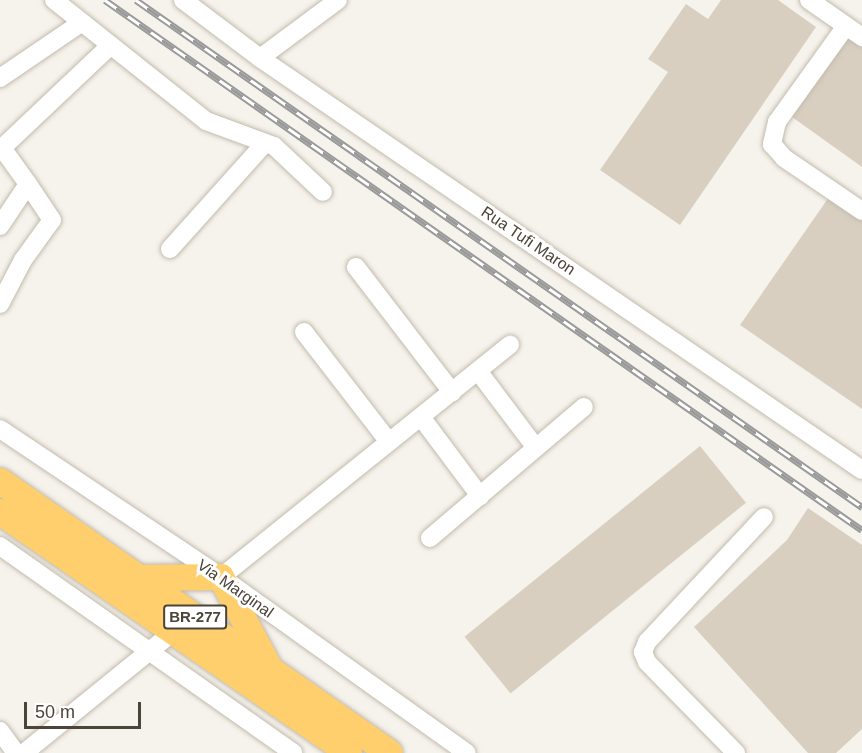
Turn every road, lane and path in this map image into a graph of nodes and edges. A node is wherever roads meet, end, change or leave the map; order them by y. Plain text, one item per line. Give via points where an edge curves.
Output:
1 (54, 0) edge
2 (338, 0) edge
3 (809, 0) edge
4 (194, 3) edge
5 (81, 22) junction
6 (846, 26) junction
7 (862, 37) edge
8 (110, 46) junction
9 (260, 58) junction
10 (0, 78) edge
11 (265, 143) junction
12 (28, 184) junction
13 (323, 192) dead end
14 (862, 211) edge
15 (0, 226) edge
16 (170, 249) dead end
17 (356, 267) dead end
18 (0, 304) edge
19 (304, 332) dead end
20 (510, 345) dead end
21 (477, 371) junction
22 (452, 392) junction
23 (584, 407) dead end
24 (421, 417) junction
25 (0, 429) edge
26 (389, 442) junction
27 (536, 448) junction
28 (862, 470) edge
29 (0, 481) edge
30 (480, 496) junction
31 (764, 517) dead end
32 (3, 521) edge
33 (430, 538) dead end
34 (0, 546) edge
35 (221, 577) junction
36 (139, 578) junction
37 (173, 632) junction
38 (152, 651) junction
39 (270, 669) junction
40 (0, 731) edge
41 (16, 753) edge
42 (24, 753) edge
43 (293, 753) edge
44 (349, 753) edge
45 (390, 753) edge
46 (467, 753) edge
47 (735, 753) edge

1 - 5 street
2 - 9 street
3 - 6 street
4 - 9 street, Rua Tufi Maron
5 - 8 street
5 - 10 street
6 - 7 street
6 - 14 street via 777,122 772,144 784,158
8 - 11 street via 207,121
8 - 12 street via 2,148
9 - 28 street, Rua Tufi Maron
11 - 13 street via 274,146
11 - 16 street
12 - 15 street
12 - 18 street via 52,220 23,260
17 - 22 street
19 - 26 street
20 - 21 street
21 - 22 street
21 - 27 street
22 - 24 street
23 - 27 street
24 - 26 street
24 - 30 street
25 - 35 street, Via Marginal
26 - 35 street
27 - 30 street
29 - 36 highway, BR-277
30 - 33 street
31 - 47 street via 647,642 643,652 647,662
32 - 37 highway, BR-277
34 - 38 street
35 - 36 highway
35 - 39 highway
35 - 46 street, Via Marginal
36 - 39 highway, BR-277
37 - 38 street
37 - 44 highway, BR-277
38 - 42 street
38 - 43 street
39 - 45 highway, BR-277
40 - 41 street

